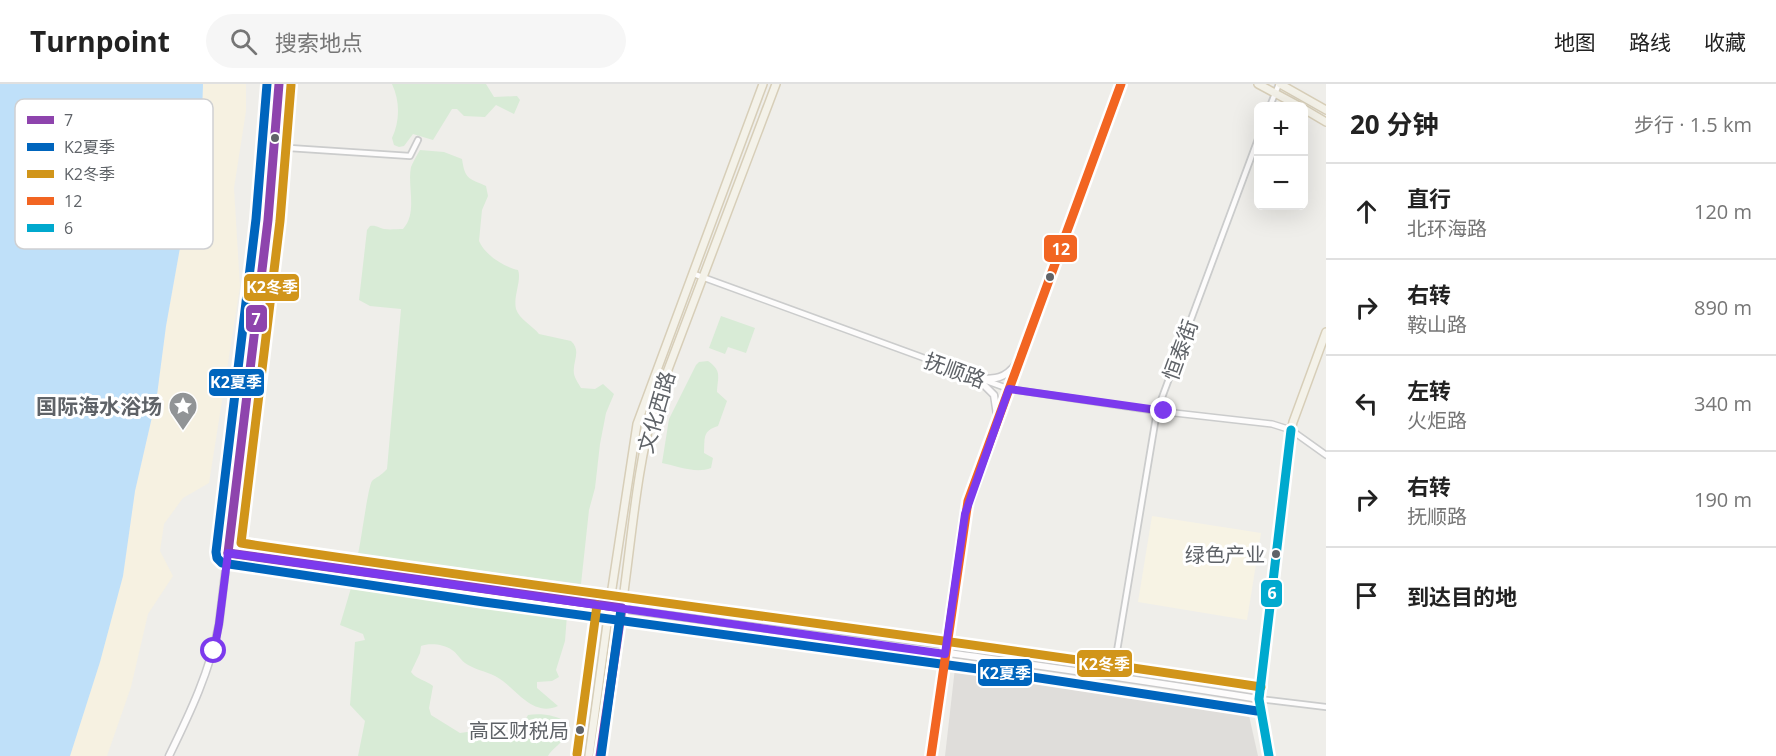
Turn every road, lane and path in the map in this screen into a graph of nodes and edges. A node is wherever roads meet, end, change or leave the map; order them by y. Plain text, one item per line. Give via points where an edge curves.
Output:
1 (279, 84) edge
2 (763, 84) edge
3 (776, 84) edge
4 (1121, 84) edge
5 (1258, 84) edge
6 (1279, 84) edge
7 (1275, 93) junction
8 (1272, 102) edge
9 (1292, 102) edge
10 (1326, 110) edge
11 (1308, 111) edge
12 (1326, 122) edge
13 (418, 140) dead end
14 (274, 147) junction
15 (1254, 150) edge
16 (694, 274) junction
17 (703, 278) junction
18 (1326, 332) edge
19 (1022, 355) junction
20 (978, 378) junction
21 (1009, 389) junction
22 (1157, 411) junction
23 (998, 420) junction
24 (1291, 430) junction
25 (1326, 455) edge
26 (228, 553) junction
27 (609, 607) junction
28 (622, 608) junction
29 (945, 654) junction
30 (1113, 675) junction
31 (1260, 699) junction
32 (1326, 707) edge
33 (169, 756) edge
34 (589, 756) edge
35 (600, 756) edge
36 (931, 756) edge
37 (1269, 756) edge

1 - 14 main road
2 - 16 main road, 文化西路
3 - 17 main road, 文化西路
4 - 19 main road
5 - 7 main road
6 - 7 street
6 - 10 main road
7 - 8 street
7 - 9 main road
11 - 12 main road
13 - 14 street via 410,156
14 - 26 main road
15 - 22 street, 恒泰街
16 - 17 street, 抚顺路
16 - 27 main road, 文化西路 via 637,424
17 - 20 street, 抚顺路
17 - 28 main road, 文化西路 via 648,428
18 - 24 main road
19 - 20 main road via 1003,376
19 - 21 main road
20 - 21 street, 抚顺路
20 - 23 main road via 994,395
21 - 22 street, 抚顺路
21 - 23 main road
22 - 24 street, 抚顺路 via 1272,424
22 - 30 street, 恒泰街
23 - 29 main road via 965,514
24 - 25 street, 抚顺路
24 - 31 main road
26 - 27 main road
26 - 33 main road via 214,651
27 - 28 main road
27 - 34 main road, 文化西路
28 - 29 main road
28 - 35 main road, 文化西路
29 - 30 main road
29 - 36 main road
30 - 31 main road
31 - 32 street
31 - 37 main road

